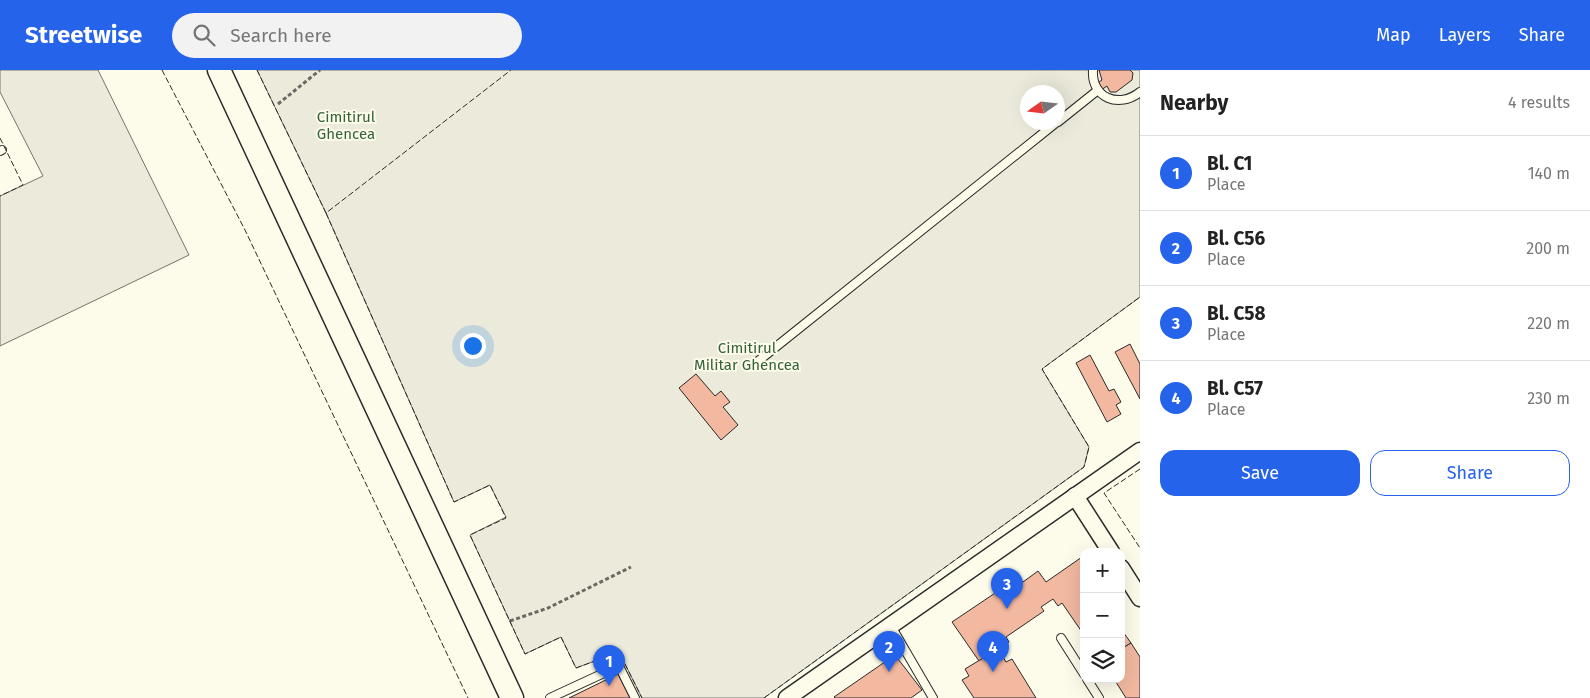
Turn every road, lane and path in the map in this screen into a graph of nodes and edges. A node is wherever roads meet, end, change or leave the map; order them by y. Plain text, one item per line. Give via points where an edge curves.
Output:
1 (219, 70) edge
2 (320, 70) edge
3 (1093, 70) edge
4 (1098, 90) junction
5 (1140, 92) edge
6 (278, 104) dead end
7 (1065, 116) edge
8 (1047, 130) edge
9 (757, 362) dead end
10 (1140, 452) edge
11 (1075, 496) junction
12 (1108, 548) edge
13 (631, 567) dead end
14 (1125, 574) edge
15 (1140, 598) edge
16 (510, 621) dead end
17 (891, 626) junction
18 (1061, 638) dead end
19 (1080, 668) edge
20 (1090, 683) edge
21 (512, 698) edge
22 (550, 698) edge
23 (635, 698) edge
24 (787, 698) edge
25 (933, 698) edge
26 (1099, 698) edge

1 - 21 main road
2 - 6 path
3 - 4 lane
4 - 5 lane via 1105,97 1123,101
4 - 7 lane
8 - 9 lane
10 - 11 street
11 - 12 street
11 - 17 street
13 - 16 path via 548,608
14 - 15 street
17 - 24 street
17 - 25 lane
18 - 19 lane
20 - 26 lane
22 - 23 lane via 618,666

